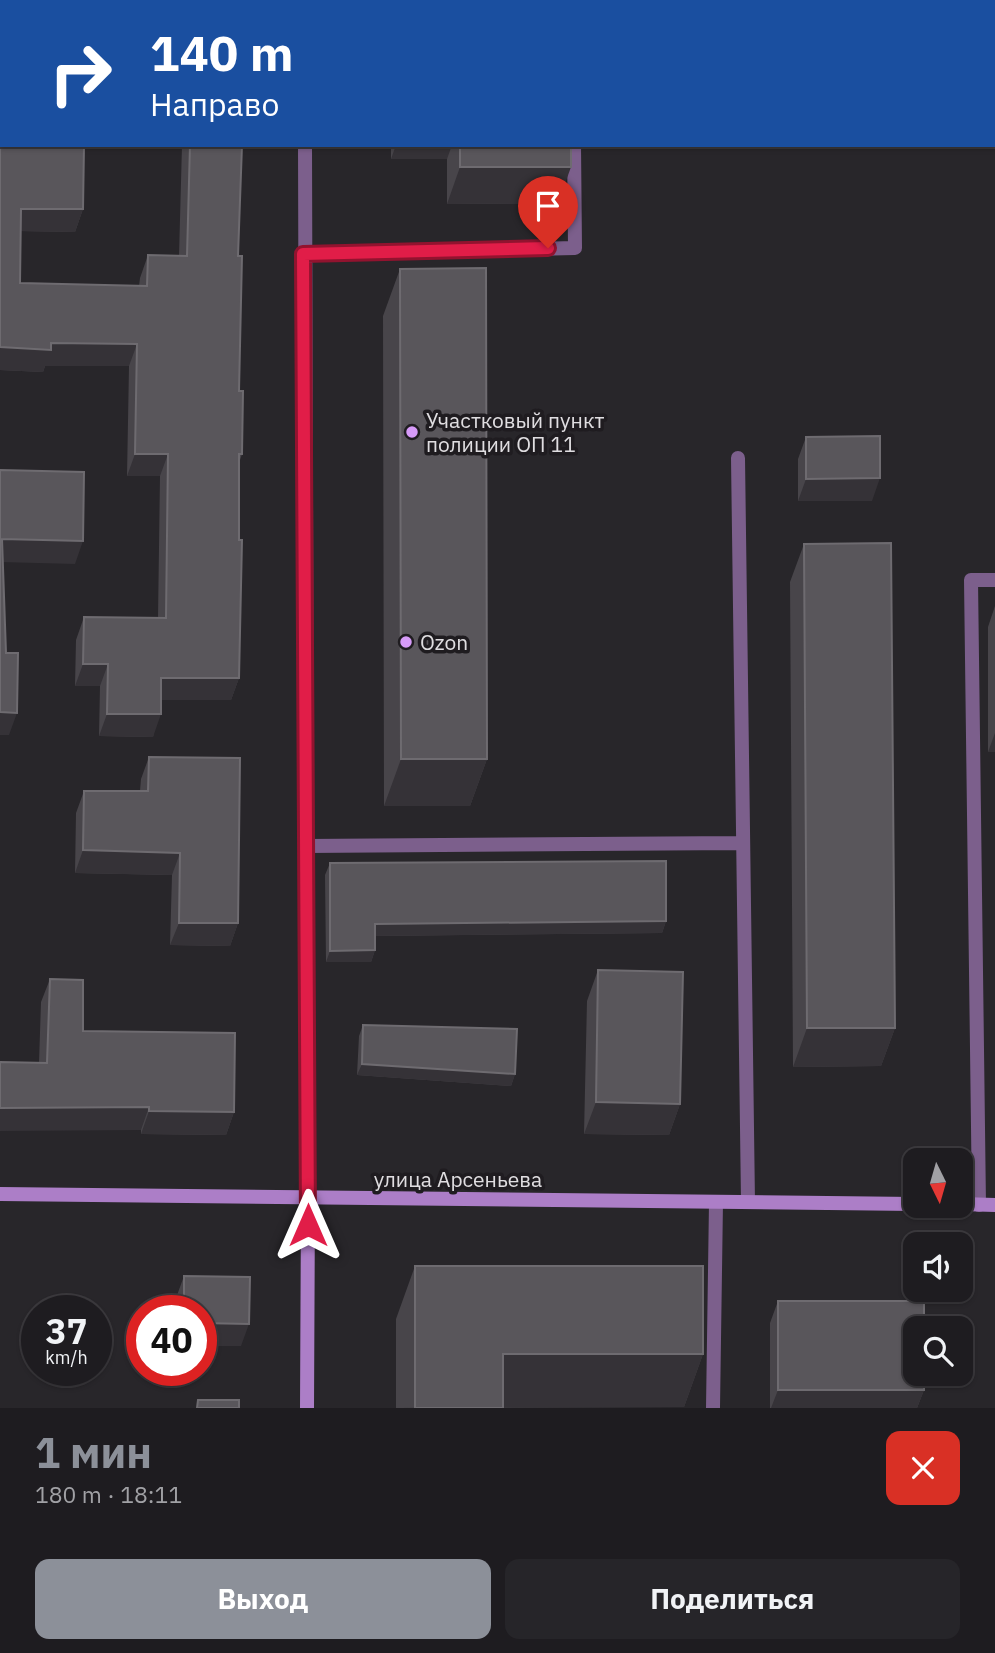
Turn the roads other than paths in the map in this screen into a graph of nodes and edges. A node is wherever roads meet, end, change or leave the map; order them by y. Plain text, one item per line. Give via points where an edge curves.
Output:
1 (305, 147) edge
2 (575, 147) edge
3 (303, 254) junction
4 (738, 458) dead end
5 (995, 580) edge
6 (741, 843) junction
7 (306, 846) junction
8 (0, 1194) edge
9 (308, 1198) junction
10 (716, 1202) junction
11 (748, 1202) junction
12 (903, 1204) edge
13 (973, 1205) edge
14 (979, 1205) junction
15 (995, 1205) edge
16 (307, 1408) edge
17 (713, 1408) edge

1 - 3 street
2 - 3 street via 575,248
3 - 7 street
4 - 6 street
5 - 14 street via 971,580
6 - 7 street
6 - 11 street
7 - 9 street
8 - 9 street, улица Арсеньева
9 - 10 street, улица Арсеньева
9 - 16 street
10 - 11 street, улица Арсеньева
10 - 17 street
11 - 12 street, улица Арсеньева
13 - 14 street
14 - 15 street

